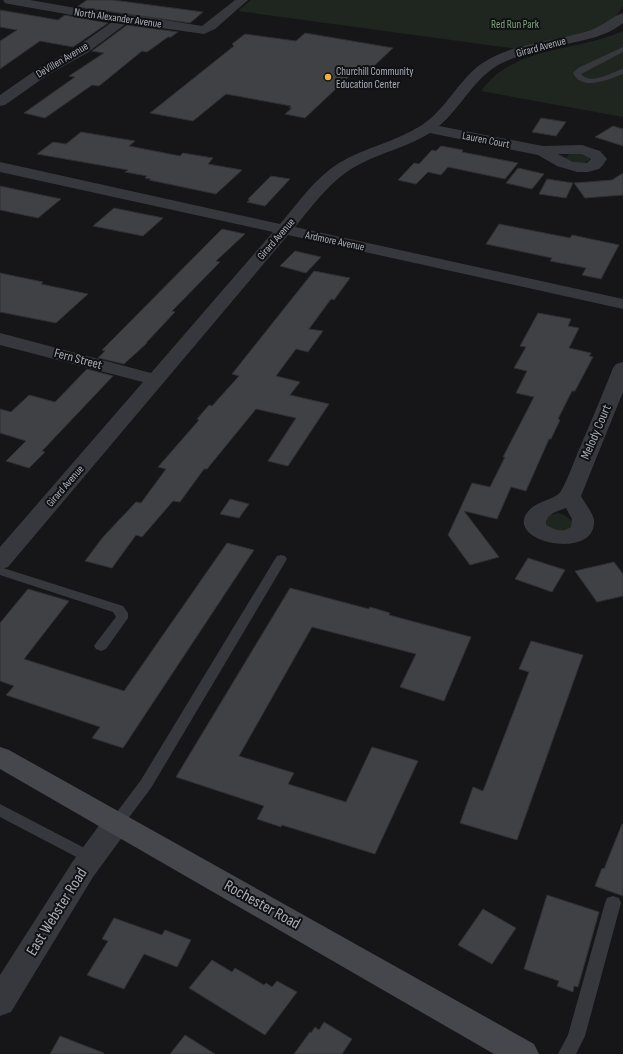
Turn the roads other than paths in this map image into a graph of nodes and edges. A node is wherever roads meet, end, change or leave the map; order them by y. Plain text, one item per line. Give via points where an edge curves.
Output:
1 (9, 0) edge
2 (242, 0) edge
3 (623, 17) edge
4 (124, 19) junction
5 (623, 49) edge
6 (623, 71) edge
7 (0, 102) edge
8 (428, 128) junction
9 (543, 151) dead end
10 (0, 167) edge
11 (284, 229) junction
12 (623, 304) edge
13 (0, 338) edge
14 (623, 368) edge
15 (156, 380) junction
16 (570, 496) dead end
17 (281, 559) dead end
18 (0, 562) edge
19 (0, 571) edge
20 (101, 646) dead end
21 (0, 757) edge
22 (0, 810) edge
23 (116, 824) junction
24 (91, 858) junction
25 (613, 903) dead end
26 (0, 1002) edge
27 (523, 1054) edge
28 (567, 1054) edge

1 - 4 street, North Alexander Avenue
2 - 4 street, North Alexander Avenue via 204,30
3 - 8 street, Girard Avenue via 606,29 495,62 477,74 451,106
4 - 7 street, DeVillen Avenue via 82,50 40,73
5 - 6 lane via 577,73 579,77 595,81
8 - 9 street, Lauren Court
8 - 11 street, Girard Avenue via 344,166 331,176
10 - 11 street, Ardmore Avenue
11 - 12 street, Ardmore Avenue
11 - 15 street, Girard Avenue
13 - 15 street, Fern Street
14 - 16 street, Melody Court
15 - 18 street, Girard Avenue
17 - 23 lane via 146,784
19 - 20 lane via 118,609 122,613 122,618
21 - 23 main road, Rochester Road
22 - 24 lane
23 - 24 street, East Webster Road
23 - 27 main road, Rochester Road
24 - 26 street, East Webster Road
25 - 28 lane via 576,1036

